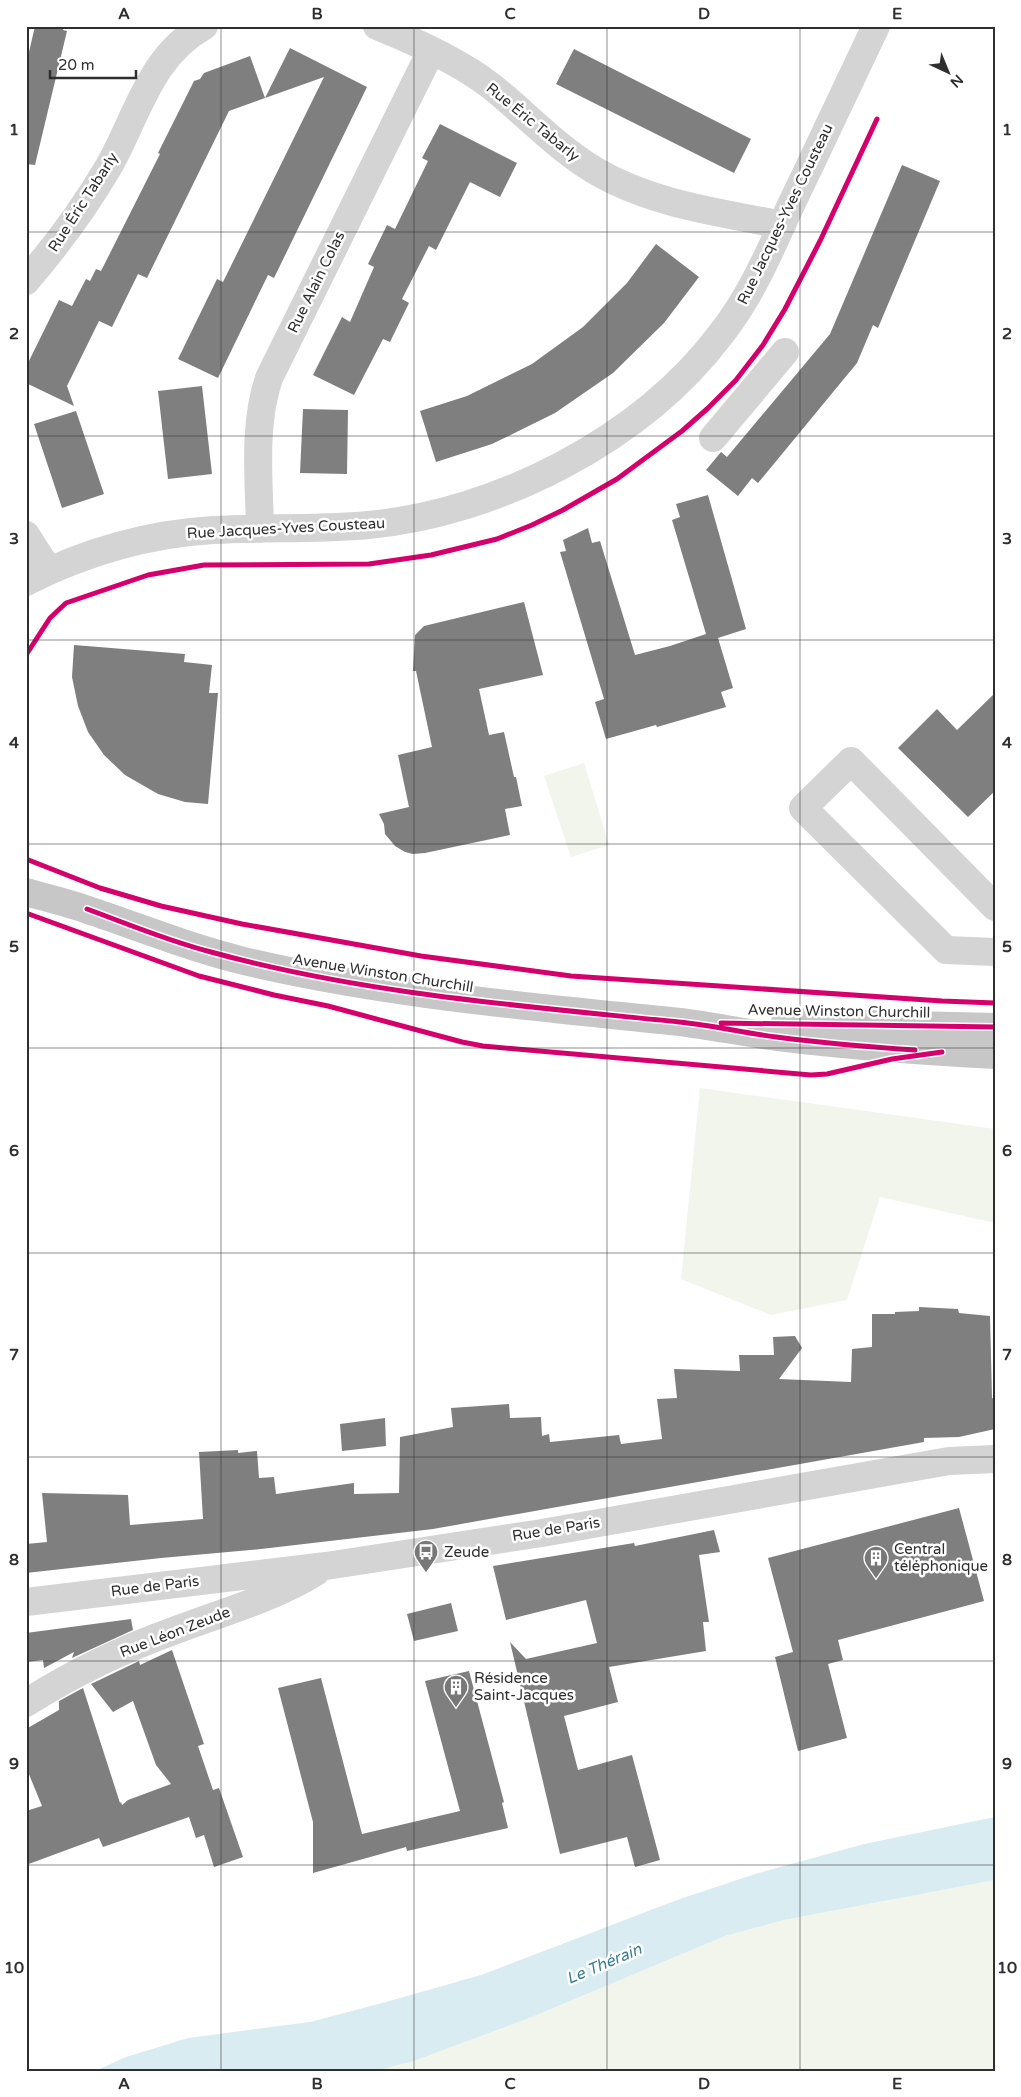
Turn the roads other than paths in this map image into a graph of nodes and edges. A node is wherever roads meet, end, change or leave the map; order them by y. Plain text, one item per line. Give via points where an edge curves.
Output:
1 (204, 26) edge
2 (377, 26) edge
3 (876, 26) edge
4 (431, 51) junction
5 (782, 225) junction
6 (26, 281) edge
7 (785, 352) dead end
8 (713, 438) dead end
9 (260, 528) junction
10 (26, 535) edge
11 (37, 576) edge
12 (26, 880) edge
13 (26, 892) edge
14 (995, 907) edge
15 (87, 909) junction
16 (995, 952) edge
17 (683, 1022) junction
18 (995, 1026) edge
19 (995, 1055) edge
20 (995, 1459) edge
21 (326, 1566) junction
22 (26, 1602) edge
23 (26, 1703) edge

1 - 6 street, Rue Éric Tabarly via 185,39 156,70 118,149 95,188 64,234
2 - 4 street, Rue Éric Tabarly
3 - 5 street, Rue Jacques-Yves Cousteau
4 - 5 street, Rue Éric Tabarly via 490,86 567,152 618,182 668,201
4 - 9 street, Rue Alain Colas via 269,378 260,425
5 - 9 street, Rue Jacques-Yves Cousteau via 738,309 707,352 642,413 581,455 506,492 418,518 367,526
7 - 8 street
9 - 11 street, Rue Jacques-Yves Cousteau via 156,537 103,550
10 - 11 street
12 - 15 main road, Avenue Winston Churchill
13 - 15 main road, Avenue Winston Churchill
14 - 16 street via 851,761 803,808 946,950
15 - 17 main road, Avenue Winston Churchill via 211,952 319,977 443,997
17 - 18 main road, Avenue Winston Churchill
17 - 19 main road, Avenue Winston Churchill via 796,1040
20 - 21 street, Rue de Paris via 949,1461
21 - 22 street, Rue de Paris
21 - 23 street, Rue Léon Zeude via 278,1593 122,1651

